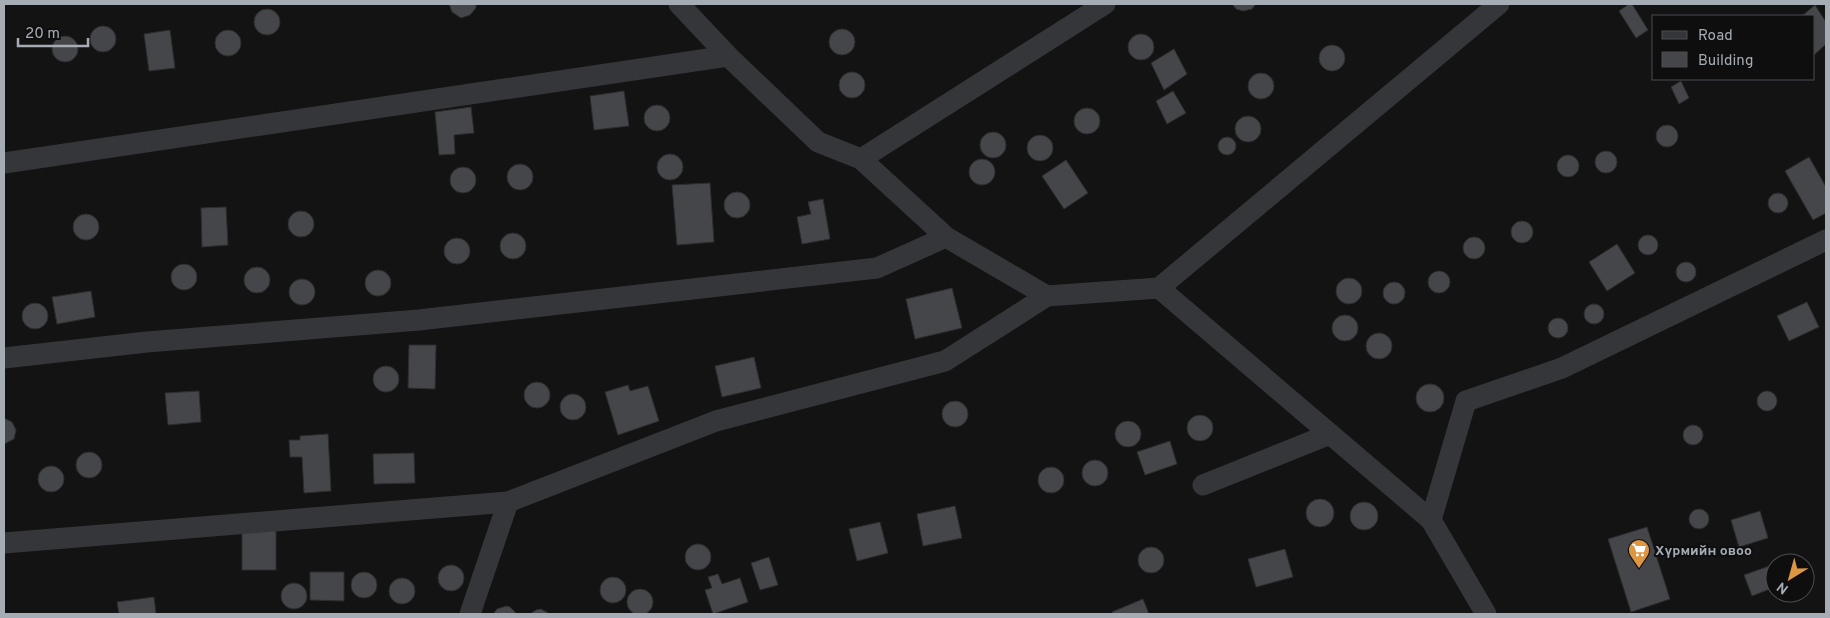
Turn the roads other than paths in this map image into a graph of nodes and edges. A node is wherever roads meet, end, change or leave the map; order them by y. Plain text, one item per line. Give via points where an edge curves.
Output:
1 (679, 4) edge
2 (1105, 4) edge
3 (1499, 4) edge
4 (728, 56) junction
5 (861, 159) junction
6 (4, 163) edge
7 (946, 237) junction
8 (1826, 240) edge
9 (1159, 288) junction
10 (1047, 296) junction
11 (4, 358) edge
12 (1330, 434) junction
13 (1203, 485) dead end
14 (508, 502) junction
15 (1430, 520) junction
16 (4, 543) edge
17 (470, 614) edge
18 (1486, 614) edge

1 - 4 street
2 - 5 street
3 - 9 street
4 - 5 street via 818,142
4 - 6 street
5 - 7 street
7 - 10 street
7 - 11 street via 877,268 419,320 147,342
8 - 15 street via 1562,368 1466,401
9 - 10 street
9 - 12 street
10 - 14 street via 945,361 716,421
12 - 13 street
12 - 15 street
14 - 16 street
14 - 17 street
15 - 18 street

